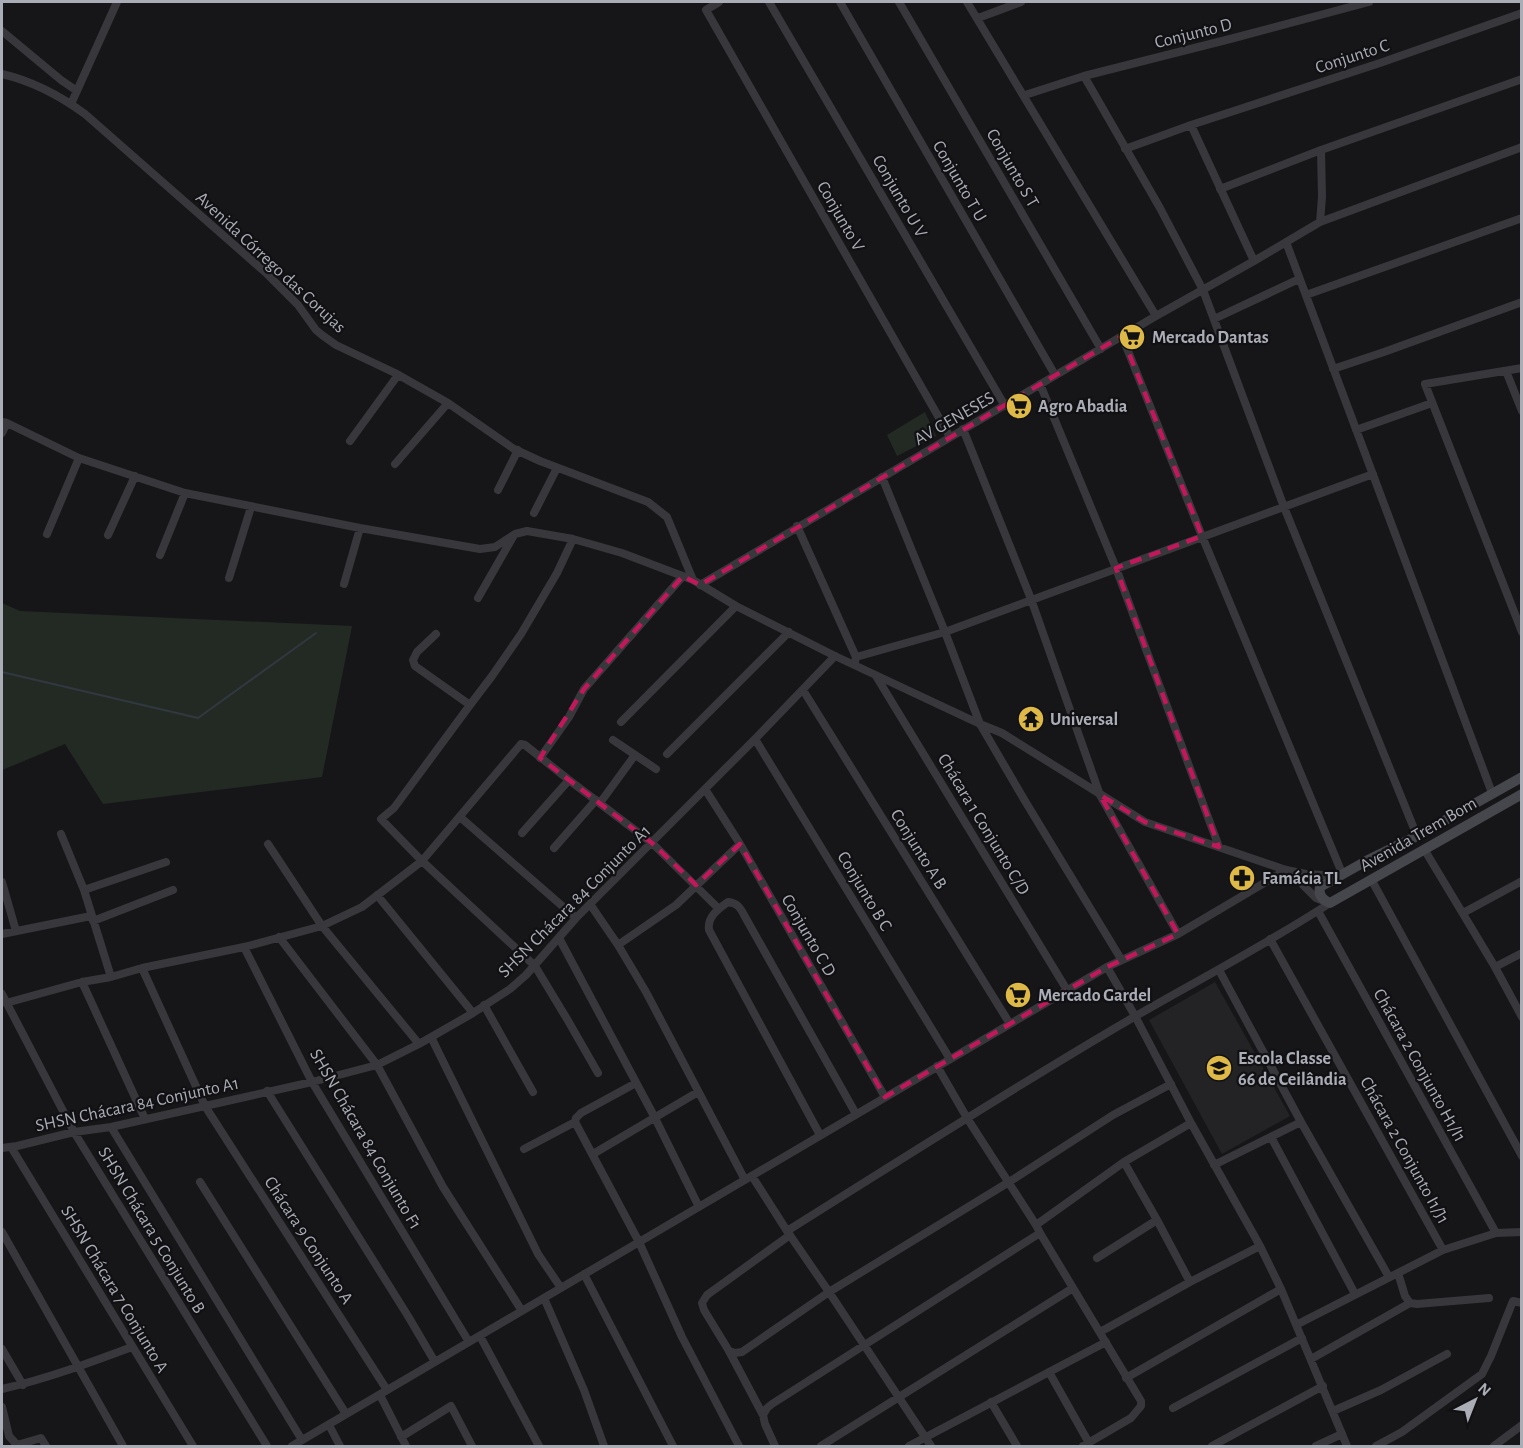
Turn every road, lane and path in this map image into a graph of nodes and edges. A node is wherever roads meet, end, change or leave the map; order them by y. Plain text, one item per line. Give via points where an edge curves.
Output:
1 (117, 2) edge
2 (720, 2) edge
3 (769, 2) edge
4 (840, 2) edge
5 (899, 2) edge
6 (967, 2) edge
7 (1021, 2) edge
8 (1364, 2) edge
9 (1521, 13) edge
10 (978, 18) junction
11 (2, 31) edge
12 (2, 74) edge
13 (1084, 76) junction
14 (1521, 79) edge
15 (77, 91) junction
16 (1024, 95) junction
17 (71, 104) junction
18 (1191, 125) junction
19 (1521, 147) edge
20 (1125, 148) junction
21 (1321, 150) junction
22 (1220, 189) junction
23 (1521, 218) edge
24 (1320, 222) junction
25 (1286, 243) junction
26 (1254, 261) junction
27 (1299, 279) junction
28 (1203, 290) junction
29 (1306, 296) junction
30 (1521, 302) edge
31 (1156, 316) junction
32 (1214, 319) junction
33 (1122, 336) junction
34 (1101, 349) junction
35 (1521, 368) edge
36 (1333, 369) junction
37 (1506, 371) junction
38 (398, 375) junction
39 (1055, 375) junction
40 (1040, 384) junction
41 (448, 403) junction
42 (1432, 403) junction
43 (1005, 406) junction
44 (1521, 411) edge
45 (4, 422) edge
46 (963, 429) junction
47 (1356, 430) junction
48 (2, 433) edge
49 (950, 437) junction
50 (350, 441) dead end
51 (518, 450) junction
52 (79, 458) junction
53 (396, 464) dead end
54 (557, 468) junction
55 (1372, 474) junction
56 (135, 476) junction
57 (882, 477) junction
58 (498, 490) dead end
59 (185, 494) junction
60 (251, 507) junction
61 (1284, 507) junction
62 (534, 513) dead end
63 (797, 526) junction
64 (360, 528) junction
65 (47, 534) dead end
66 (108, 534) dead end
67 (515, 534) junction
68 (1202, 536) junction
69 (573, 539) junction
70 (160, 555) dead end
71 (1116, 568) junction
72 (683, 576) junction
73 (229, 578) dead end
74 (696, 583) junction
75 (344, 584) dead end
76 (478, 598) dead end
77 (1031, 600) junction
78 (736, 606) junction
79 (789, 632) junction
80 (945, 632) junction
81 (1521, 632) edge
82 (436, 634) dead end
83 (835, 656) junction
84 (855, 661) junction
85 (875, 674) junction
86 (803, 690) junction
87 (470, 705) junction
88 (621, 722) dead end
89 (980, 724) junction
90 (755, 739) junction
91 (613, 740) dead end
92 (635, 754) junction
93 (667, 754) dead end
94 (540, 758) junction
95 (656, 769) dead end
96 (1521, 777) edge
97 (568, 780) junction
98 (705, 789) junction
99 (1492, 793) junction
100 (1521, 794) edge
101 (1100, 795) junction
102 (598, 802) junction
103 (460, 817) junction
104 (522, 833) dead end
105 (61, 834) dead end
106 (1417, 836) junction
107 (652, 843) junction
108 (268, 844) dead end
109 (740, 844) junction
110 (1219, 847) junction
111 (554, 848) dead end
112 (1424, 849) junction
113 (423, 861) junction
114 (166, 862) dead end
115 (1286, 870) junction
116 (1340, 874) junction
117 (1371, 879) junction
118 (1521, 881) edge
119 (2, 882) edge
120 (696, 885) junction
121 (84, 890) junction
122 (173, 890) dead end
123 (378, 895) junction
124 (1328, 902) junction
125 (590, 904) junction
126 (718, 908) junction
127 (1318, 911) junction
128 (1463, 913) junction
129 (92, 918) junction
130 (576, 918) junction
131 (322, 926) junction
132 (16, 931) junction
133 (2, 934) edge
134 (1178, 934) junction
135 (279, 937) junction
136 (559, 938) junction
137 (1270, 939) junction
138 (618, 945) junction
139 (244, 947) junction
140 (1521, 953) edge
141 (1121, 959) junction
142 (535, 966) junction
143 (1107, 967) junction
144 (1494, 967) junction
145 (142, 968) junction
146 (1219, 970) junction
147 (111, 977) junction
148 (82, 982) junction
149 (1067, 990) junction
150 (3, 998) edge
151 (484, 1005) junction
152 (473, 1013) junction
153 (1135, 1016) junction
154 (1521, 1017) edge
155 (1010, 1024) junction
156 (431, 1037) junction
157 (419, 1044) junction
158 (950, 1059) junction
159 (377, 1065) junction
160 (937, 1066) junction
161 (598, 1073) dead end
162 (312, 1082) junction
163 (636, 1083) junction
164 (1171, 1084) junction
165 (267, 1091) junction
166 (533, 1092) dead end
167 (698, 1092) junction
168 (885, 1097) junction
169 (205, 1106) junction
170 (856, 1114) junction
171 (655, 1118) junction
172 (966, 1118) junction
173 (145, 1119) junction
174 (575, 1122) junction
175 (1301, 1122) junction
176 (1191, 1123) junction
177 (111, 1126) junction
178 (74, 1132) junction
179 (820, 1135) junction
180 (1271, 1137) junction
181 (11, 1147) junction
182 (2, 1148) edge
183 (524, 1149) dead end
184 (593, 1154) junction
185 (1521, 1156) edge
186 (1124, 1162) junction
187 (1214, 1165) junction
188 (748, 1178) junction
189 (200, 1182) dead end
190 (1009, 1182) junction
191 (699, 1207) junction
192 (1157, 1220) junction
193 (1036, 1225) junction
194 (2, 1232) edge
195 (1521, 1232) edge
196 (788, 1233) junction
197 (1040, 1233) junction
198 (1496, 1233) junction
199 (639, 1242) junction
200 (1260, 1246) junction
201 (1443, 1250) junction
202 (1097, 1258) dead end
203 (1398, 1273) junction
204 (584, 1274) junction
205 (1389, 1277) junction
206 (1190, 1282) junction
207 (561, 1288) junction
208 (1073, 1288) junction
209 (1281, 1289) junction
210 (829, 1292) junction
211 (1355, 1294) junction
212 (544, 1298) junction
213 (1489, 1298) dead end
214 (1410, 1303) junction
215 (1521, 1303) edge
216 (522, 1311) junction
217 (1296, 1325) junction
218 (1100, 1332) junction
219 (480, 1336) junction
220 (1302, 1338) junction
221 (469, 1342) junction
222 (1106, 1342) junction
223 (864, 1345) junction
224 (132, 1347) junction
225 (2, 1349) edge
226 (729, 1351) junction
227 (1448, 1354) dead end
228 (1311, 1359) junction
229 (435, 1362) junction
230 (77, 1367) junction
231 (1049, 1372) junction
232 (1126, 1378) junction
233 (22, 1385) junction
234 (1323, 1386) junction
235 (2, 1389) edge
236 (383, 1392) junction
237 (899, 1398) junction
238 (991, 1402) junction
239 (2, 1407) edge
240 (1173, 1408) dead end
241 (1333, 1411) junction
242 (346, 1414) junction
243 (763, 1415) junction
244 (3, 1417) edge
245 (329, 1425) junction
246 (1521, 1425) edge
247 (1342, 1434) junction
248 (401, 1437) junction
249 (925, 1437) junction
250 (302, 1440) junction
251 (1086, 1444) edge
252 (46, 1446) edge
253 (123, 1446) edge
254 (193, 1446) edge
255 (267, 1446) edge
256 (292, 1446) edge
257 (340, 1446) edge
258 (406, 1446) edge
259 (472, 1446) edge
260 (539, 1446) edge
261 (604, 1446) edge
262 (673, 1446) edge
263 (738, 1446) edge
264 (775, 1446) edge
265 (821, 1446) edge
266 (909, 1446) edge
267 (931, 1446) edge
268 (1017, 1446) edge
269 (1212, 1446) edge
270 (1316, 1446) edge
271 (1347, 1446) edge
272 (1376, 1446) edge
273 (1494, 1446) edge

1 - 15 street
2 - 49 street, Conjunto V via 706,10
3 - 43 street, Conjunto U V
4 - 39 street, Conjunto T U
5 - 34 street, Conjunto S T
6 - 10 street
7 - 10 street
8 - 13 street, Conjunto D
9 - 18 street, Conjunto C
10 - 16 street
11 - 15 street
12 - 17 street, Avenida Córrego das Corujas via 34,84
13 - 16 street, Conjunto D
13 - 20 street
14 - 21 street
15 - 17 street
16 - 31 street
17 - 38 street, Avenida Córrego das Corujas via 265,272 322,335
18 - 20 street, Conjunto C
18 - 22 street
19 - 24 street, AV GENESES
20 - 28 street
21 - 22 street
21 - 24 street
22 - 26 street
23 - 29 street
24 - 25 street, AV GENESES
25 - 26 street, AV GENESES
25 - 27 street
26 - 28 street, AV GENESES
27 - 29 street
27 - 32 street
28 - 31 street, AV GENESES
28 - 32 street
29 - 36 street
30 - 36 street
31 - 33 street, AV GENESES
32 - 61 street
33 - 34 street, AV GENESES
33 - 68 street
34 - 39 street, AV GENESES
35 - 37 street
36 - 47 street
37 - 42 street via 1425,384
37 - 44 street
38 - 41 street, Avenida Córrego das Corujas
38 - 50 street
39 - 40 street, AV GENESES
40 - 43 street, AV GENESES
40 - 71 street
41 - 51 street, Avenida Córrego das Corujas
41 - 53 street
42 - 47 street
42 - 81 street
43 - 46 street, AV GENESES
45 - 48 street
45 - 52 street
46 - 49 street, AV GENESES
46 - 77 street
47 - 55 street
49 - 57 street, AV GENESES
51 - 54 street, Avenida Córrego das Corujas
51 - 58 street
52 - 56 street
52 - 65 street
54 - 62 street
54 - 74 street, Avenida Córrego das Corujas via 648,502 661,511
55 - 61 street
55 - 99 street
56 - 59 street
56 - 66 street
57 - 63 street, AV GENESES
57 - 80 street
59 - 60 street
59 - 70 street
60 - 64 street
60 - 73 street
61 - 68 street
61 - 106 street
63 - 74 street, AV GENESES
63 - 84 street
64 - 67 street via 480,549 495,548
64 - 75 street
67 - 69 street via 527,531
67 - 76 street
68 - 71 street
68 - 116 street
69 - 72 street
69 - 87 street via 521,634
71 - 77 street
71 - 110 street
72 - 74 street
72 - 94 street via 584,689
74 - 78 street
77 - 80 street
77 - 101 street
78 - 79 street
78 - 88 street
79 - 83 street
79 - 93 street
80 - 84 street
80 - 89 street
82 - 87 street via 413,660
83 - 84 street
83 - 86 street, SHSN Chácara 84 Conjunto A1
84 - 85 street
85 - 89 street
85 - 149 street, Chácara 1 Conjunto C/D
86 - 90 street, SHSN Chácara 84 Conjunto A1
86 - 155 street, Conjunto A B
87 - 113 street via 394,808 381,819
89 - 101 street via 1023,745
89 - 141 street
90 - 98 street, SHSN Chácara 84 Conjunto A1
90 - 158 street, Conjunto B C
91 - 92 street
92 - 95 street
92 - 102 street
94 - 97 street
94 - 103 street via 521,744
96 - 99 street, Avenida Trem Bom
97 - 102 street
97 - 104 street
98 - 107 street, SHSN Chácara 84 Conjunto A1
98 - 109 street, Conjunto C D
99 - 106 street, Avenida Trem Bom
100 - 112 street, Avenida Trem Bom
101 - 110 street via 1145,822
101 - 134 street
102 - 107 street
102 - 111 street
103 - 113 street
103 - 130 street
105 - 121 street
106 - 116 street, Avenida Trem Bom
107 - 120 street
107 - 125 street, SHSN Chácara 84 Conjunto A1
108 - 131 street
109 - 120 street
109 - 168 street, Conjunto C D
110 - 115 street
112 - 117 street, Avenida Trem Bom
112 - 128 street
113 - 123 street
113 - 142 street
114 - 121 street
115 - 116 street
115 - 124 street via 1316,898
115 - 134 street
116 - 124 street, Avenida Trem Bom via 1320,886 1319,891
117 - 124 street, Avenida Trem Bom
117 - 185 street
118 - 128 street
119 - 132 street
120 - 126 street
120 - 138 street via 662,916
121 - 129 street
122 - 129 street
123 - 131 street
123 - 152 street
124 - 127 street
125 - 130 street, SHSN Chácara 84 Conjunto A1
125 - 138 street
126 - 170 street via 728,902 739,906
126 - 179 street via 708,924 711,935
127 - 137 street
127 - 198 street, Chácara 2 Conjunto H1/I1
128 - 144 street
129 - 132 street
129 - 147 street
130 - 136 street, SHSN Chácara 84 Conjunto A1
131 - 135 street
131 - 157 street
132 - 133 street
134 - 141 street
135 - 139 street
135 - 159 street
136 - 142 street, SHSN Chácara 84 Conjunto A1
136 - 163 street
137 - 146 street
137 - 201 street, Chácara 2 Conjunto I1/J1
138 - 167 street
139 - 145 street
139 - 162 street, SHSN Chácara 84 Conjunto F1
140 - 144 street
141 - 143 street
142 - 151 street, SHSN Chácara 84 Conjunto A1 via 510,989
142 - 161 street
143 - 149 street
143 - 153 street
144 - 154 street
145 - 147 street
145 - 169 street, Chácara 9 Conjunto A
146 - 153 street
146 - 175 street
147 - 148 street
148 - 150 street
148 - 173 street
149 - 155 street
150 - 178 street, SHSN Chácara 5 Conjunto B
151 - 152 street, SHSN Chácara 84 Conjunto A1
151 - 166 street
152 - 156 street, SHSN Chácara 84 Conjunto A1
153 - 164 street
153 - 172 street
155 - 158 street
156 - 157 street, SHSN Chácara 84 Conjunto A1
156 - 207 street via 538,1254
157 - 159 street, SHSN Chácara 84 Conjunto A1
158 - 160 street
159 - 162 street, SHSN Chácara 84 Conjunto A1
159 - 216 street via 444,1187
160 - 168 street
160 - 172 street
162 - 165 street, SHSN Chácara 84 Conjunto A1
162 - 221 street, SHSN Chácara 84 Conjunto F1
163 - 171 street
163 - 174 street via 580,1113
164 - 176 street
164 - 190 street via 1113,1115
165 - 169 street, SHSN Chácara 84 Conjunto A1
165 - 229 street
167 - 171 street
167 - 188 street
168 - 170 street
169 - 173 street, SHSN Chácara 84 Conjunto A1
169 - 236 street, Chácara 9 Conjunto A
170 - 179 street
171 - 184 street
171 - 191 street
172 - 190 street
172 - 196 street
173 - 177 street, SHSN Chácara 84 Conjunto A1
174 - 183 street
174 - 184 street
175 - 180 street
175 - 205 street
176 - 186 street
176 - 187 street
177 - 178 street, SHSN Chácara 84 Conjunto A1
177 - 250 street
178 - 181 street, SHSN Chácara 84 Conjunto A1
178 - 255 street, SHSN Chácara 5 Conjunto B
179 - 188 street
180 - 187 street
180 - 211 street
181 - 182 street, SHSN Chácara 84 Conjunto A1
181 - 224 street, SHSN Chácara 7 Conjunto A
184 - 199 street
186 - 192 street
186 - 193 street
187 - 200 street
188 - 191 street
188 - 196 street
189 - 242 street
190 - 193 street
190 - 210 street
191 - 199 street
192 - 202 street
192 - 206 street
193 - 197 street
194 - 230 street
195 - 198 street
196 - 210 street
196 - 226 street via 703,1300 704,1310
197 - 208 street
197 - 223 street
198 - 201 street
199 - 204 street
199 - 263 street
200 - 206 street
200 - 209 street
201 - 203 street
203 - 205 street
203 - 214 street
204 - 207 street
204 - 262 street
205 - 211 street
206 - 218 street
207 - 212 street
208 - 218 street
208 - 237 street
209 - 217 street
209 - 232 street
210 - 223 street
210 - 226 street via 742,1352
211 - 217 street
212 - 216 street
212 - 261 street
213 - 214 street
214 - 228 street
215 - 272 street via 1513,1301 1482,1374 1402,1432
216 - 219 street
217 - 220 street
218 - 222 street
219 - 221 street
219 - 260 street
220 - 228 street
220 - 240 street
221 - 229 street
222 - 231 street
222 - 232 street
223 - 237 street
223 - 243 street via 772,1404
224 - 230 street
224 - 254 street, SHSN Chácara 7 Conjunto A
225 - 233 street
226 - 243 street
227 - 241 street
228 - 234 street
229 - 236 street
230 - 233 street
230 - 253 street
231 - 238 street
231 - 251 street
232 - 251 street via 1141,1406 1131,1418
233 - 235 street
234 - 241 street
234 - 269 street
236 - 242 street
236 - 248 street, Chácara 9 Conjunto A
237 - 249 street
237 - 265 street
238 - 249 street
238 - 268 street
239 - 244 street
241 - 247 street
242 - 245 street
243 - 264 street
244 - 252 street via 9,1436 17,1445 40,1438
245 - 250 street
245 - 257 street
246 - 273 street
247 - 270 street
247 - 271 street
248 - 258 street, Chácara 9 Conjunto A
248 - 259 street via 451,1406
249 - 266 street
249 - 267 street
250 - 256 street

